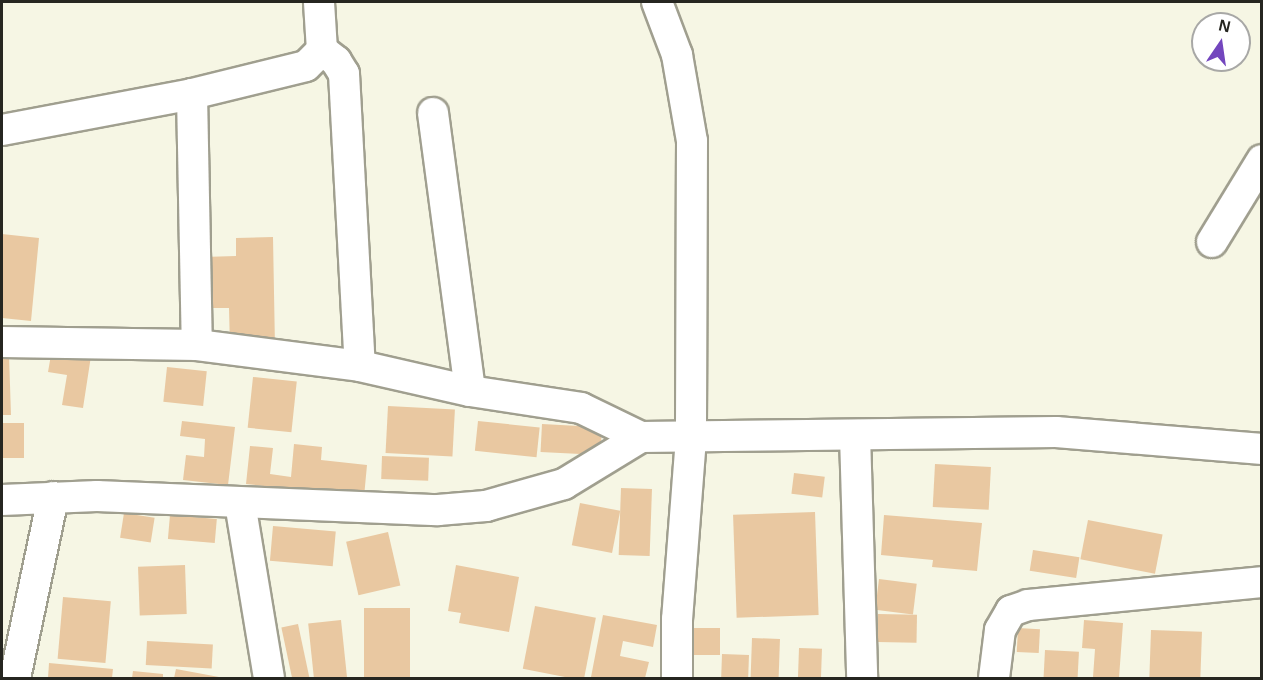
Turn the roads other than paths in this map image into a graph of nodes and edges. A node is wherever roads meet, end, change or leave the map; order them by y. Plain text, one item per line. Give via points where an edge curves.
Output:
1 (319, 2) edge
2 (657, 2) edge
3 (322, 50) junction
4 (192, 94) junction
5 (433, 113) dead end
6 (2, 130) edge
7 (1262, 160) edge
8 (1212, 242) dead end
9 (2, 342) edge
10 (197, 345) junction
11 (360, 366) junction
12 (470, 391) junction
13 (855, 435) junction
14 (641, 437) junction
15 (691, 438) junction
16 (1262, 449) edge
17 (52, 497) junction
18 (2, 500) edge
19 (240, 503) junction
20 (1262, 582) edge
21 (15, 678) edge
22 (269, 678) edge
23 (677, 678) edge
24 (862, 678) edge
25 (994, 678) edge

1 - 3 street
2 - 15 street via 677,55 692,141
3 - 4 street via 306,66
3 - 11 street via 344,74
4 - 6 street
4 - 10 street
5 - 12 street
7 - 8 street
9 - 10 street
10 - 11 street
11 - 12 street
12 - 14 street via 581,408
13 - 15 street
13 - 16 street via 1056,432
13 - 24 street
14 - 15 street
14 - 19 street via 564,484 486,506 438,510
15 - 23 street via 677,618
17 - 18 street
17 - 19 street
17 - 21 street
19 - 22 street
20 - 25 street via 1028,605 1011,611 1000,630

